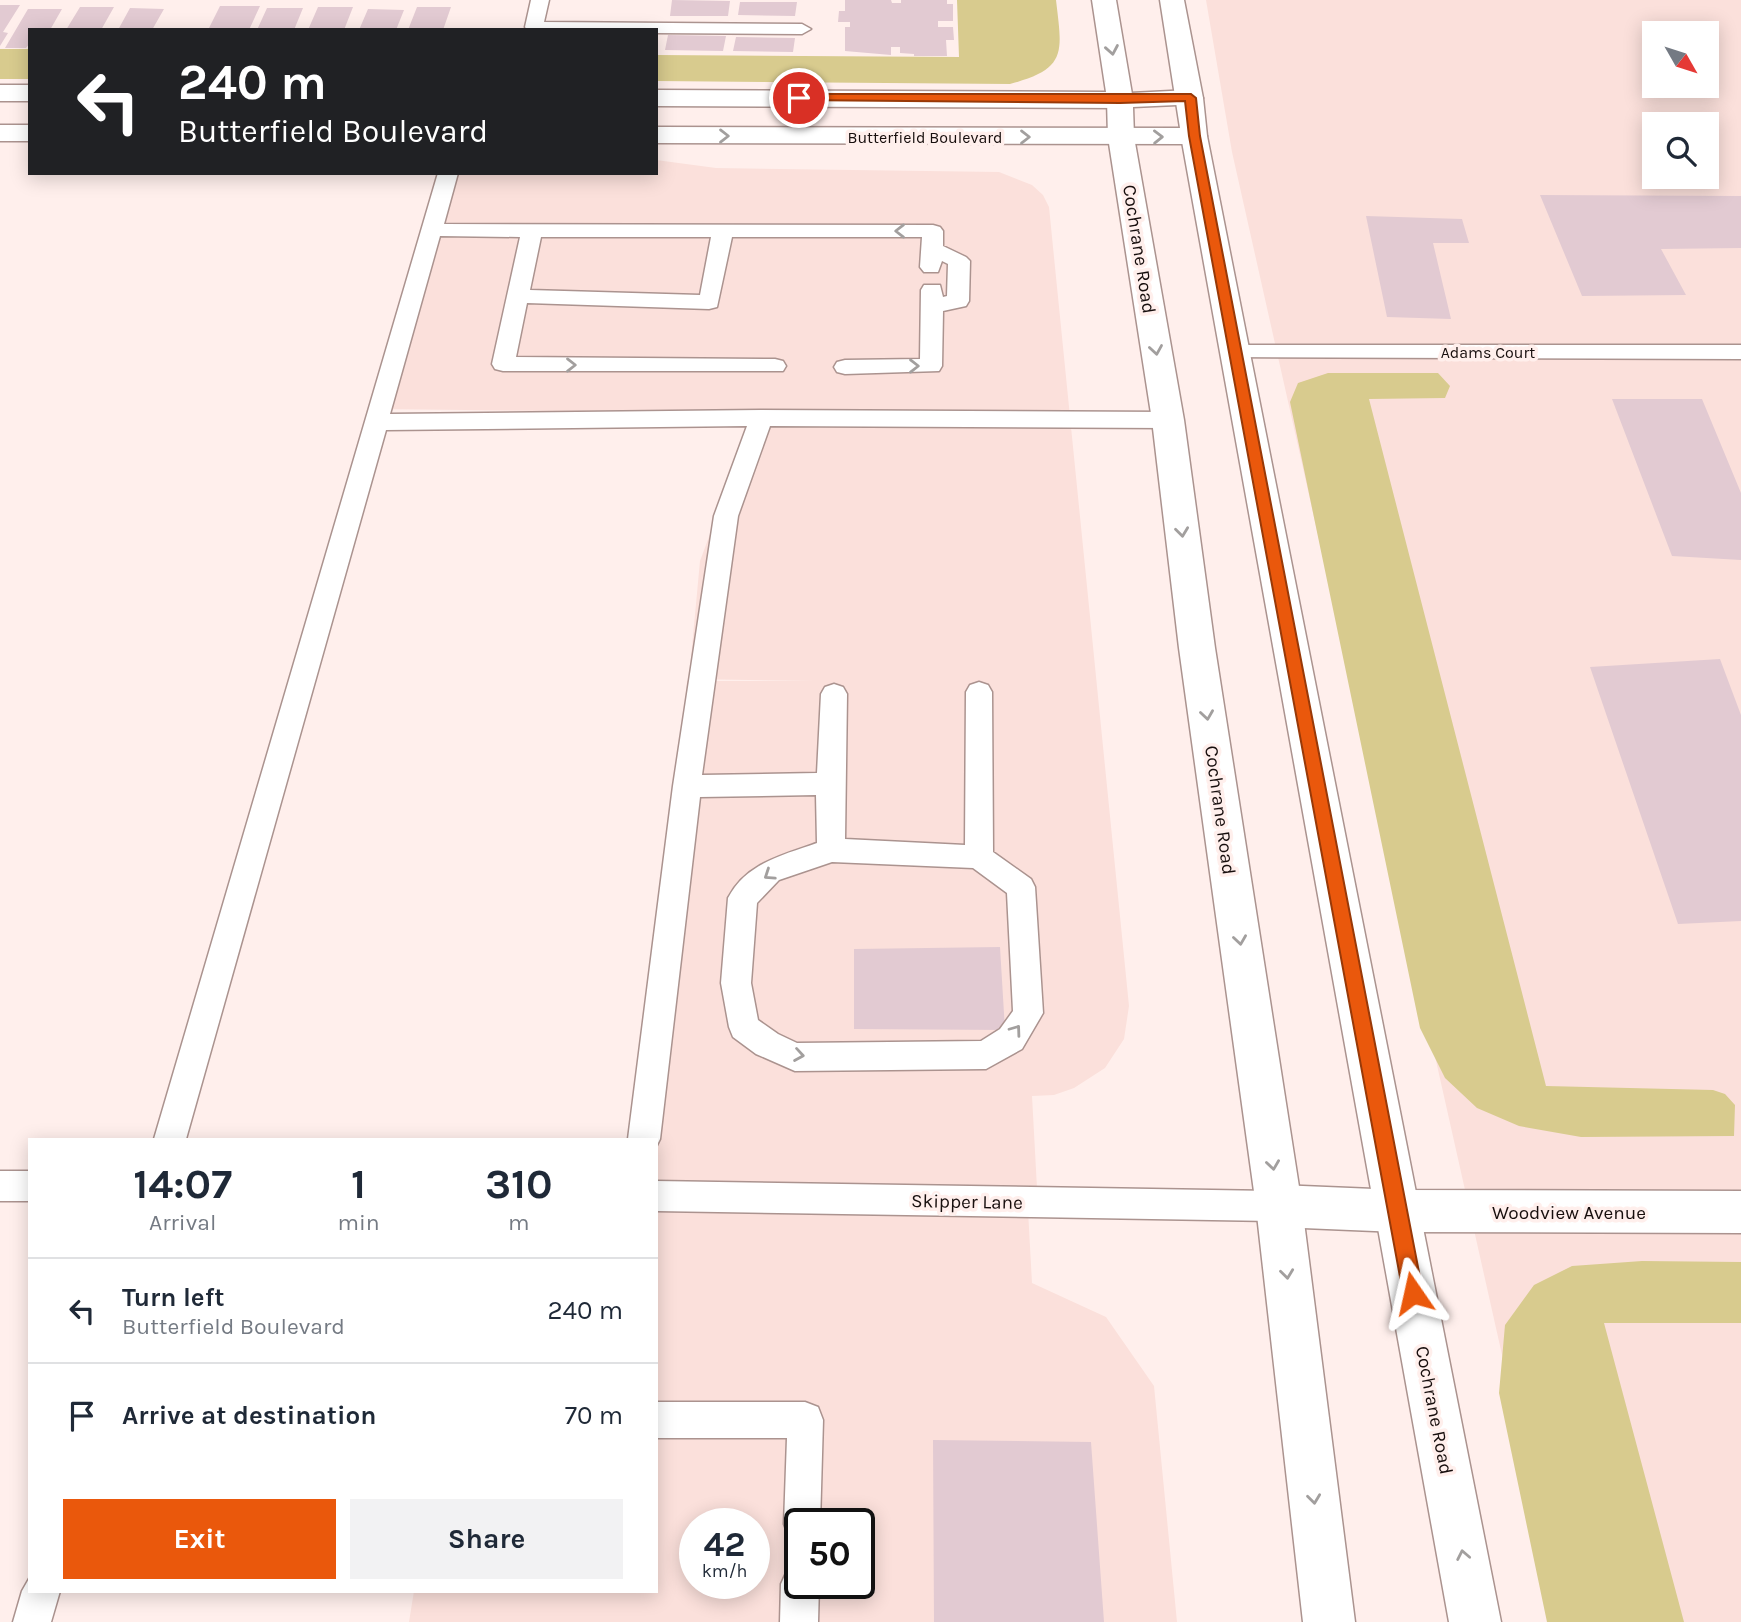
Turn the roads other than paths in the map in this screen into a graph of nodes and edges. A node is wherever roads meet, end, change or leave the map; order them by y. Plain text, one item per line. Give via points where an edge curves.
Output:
1 (540, 0) edge
2 (1104, 0) edge
3 (1172, 0) edge
4 (556, 28) edge
5 (658, 29) edge
6 (802, 29) dead end
7 (0, 93) edge
8 (28, 93) edge
9 (658, 98) edge
10 (1191, 98) junction
11 (1120, 100) junction
12 (0, 133) edge
13 (28, 133) edge
14 (658, 135) edge
15 (1194, 136) junction
16 (1121, 137) junction
17 (446, 175) edge
18 (432, 230) junction
19 (532, 230) junction
20 (723, 231) junction
21 (518, 296) junction
22 (1234, 352) junction
23 (1741, 352) edge
24 (775, 366) dead end
25 (845, 367) dead end
26 (761, 418) junction
27 (1168, 420) junction
28 (376, 422) junction
29 (979, 692) dead end
30 (834, 694) dead end
31 (830, 784) junction
32 (687, 786) junction
33 (831, 850) junction
34 (979, 857) junction
35 (170, 1138) edge
36 (644, 1138) edge
37 (0, 1186) edge
38 (28, 1186) edge
39 (658, 1196) edge
40 (1279, 1206) junction
41 (1398, 1211) junction
42 (1741, 1212) edge
43 (658, 1420) edge
44 (802, 1508) edge
45 (40, 1593) edge
46 (800, 1599) edge
47 (32, 1622) edge
48 (799, 1622) edge
49 (1329, 1622) edge
50 (1475, 1622) edge

1 - 4 lane via 534,27
2 -> 11 main road, Cochrane Road
3 - 10 main road, Cochrane Road
5 - 6 lane
7 - 8 main road
9 - 11 main road
10 - 11 main road
10 - 15 main road, Cochrane Road
11 - 16 main road, Cochrane Road
12 - 13 main road
14 -> 16 main road, Butterfield Boulevard
16 -> 15 main road, Butterfield Boulevard
15 - 22 main road, Cochrane Road
16 -> 27 main road, Cochrane Road
17 - 18 lane
18 - 19 lane
18 - 28 lane
19 - 20 lane
19 - 21 lane
20 - 21 lane via 709,302
25 -> 20 lane via 931,366 932,298 958,301 959,261 931,258 933,232
21 -> 24 lane via 503,364
22 - 23 lane, Adams Court
22 - 41 main road, Cochrane Road
26 - 27 lane
26 - 28 lane
26 - 32 lane via 726,516
27 -> 40 main road, Cochrane Road
28 - 35 lane
29 - 34 lane
30 - 31 lane
31 - 32 lane
31 - 33 lane
32 - 36 lane
33 - 34 lane
33 -> 34 lane via 769,872 743,898 736,983 744,1027 795,1057 986,1055 1011,1039 1028,1013 1021,887
37 - 38 lane
39 - 40 lane, Skipper Lane
40 - 41 main road, Woodview Avenue
40 -> 49 main road, Cochrane Road
41 - 42 main road, Woodview Avenue
50 -> 41 main road, Cochrane Road
43 - 44 lane via 805,1420
45 - 47 lane
46 - 48 lane

